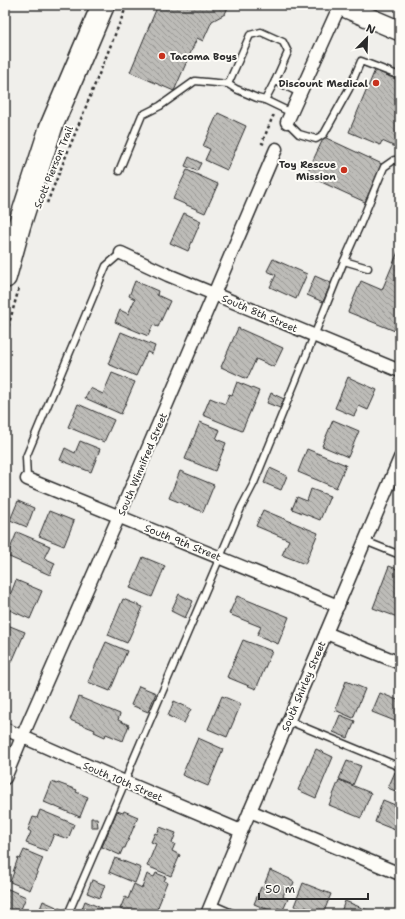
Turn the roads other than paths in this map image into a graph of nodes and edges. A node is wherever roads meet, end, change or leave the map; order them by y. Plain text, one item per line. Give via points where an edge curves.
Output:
1 (103, 5) edge
2 (340, 5) edge
3 (400, 31) edge
4 (400, 76) edge
5 (275, 81) junction
6 (228, 84) junction
7 (300, 93) junction
8 (265, 100) junction
9 (290, 117) junction
10 (276, 149) road end
11 (400, 160) edge
12 (119, 171) dead end
13 (121, 253) joint
14 (344, 260) junction
15 (368, 268) dead end
16 (12, 282) edge
17 (215, 294) junction
18 (314, 336) junction
19 (400, 372) edge
20 (400, 458) edge
21 (27, 479) joint
22 (119, 516) junction
23 (365, 541) junction
24 (400, 555) edge
25 (220, 557) junction
26 (338, 606) junction
27 (326, 633) junction
28 (400, 663) edge
29 (289, 720) junction
30 (5, 729) edge
31 (22, 737) junction
32 (400, 767) edge
33 (5, 778) edge
34 (125, 782) junction
35 (250, 811) junction
36 (241, 831) junction
37 (400, 874) edge
38 (209, 909) edge
39 (68, 914) edge
40 (234, 914) edge

1 - 16 highway via 51,127 19,226
2 - 3 main road
2 - 7 street
4 - 9 lane via 361,61 324,134 316,139 299,134
5 - 6 lane via 288,52 283,42 261,32 250,35
5 - 7 lane
5 - 8 lane
6 - 8 lane
6 - 12 lane via 196,81 142,115
7 - 9 street
8 - 9 lane
10 - 17 street, South Winnifred Street
11 - 14 lane via 394,160 384,166
13 - 17 street, South 8th Street
13 - 21 lane via 106,266 26,458
14 - 15 lane
14 - 18 lane
17 - 18 street, South 8th Street
17 - 22 street, South Winnifred Street
18 - 19 street, South 8th Street
18 - 25 lane via 254,483
20 - 23 street, South Shirley Street
21 - 22 street, South 9th Street
22 - 25 street, South 9th Street
22 - 31 street, South Winnifred Street
23 - 24 lane
23 - 26 street, South Shirley Street
25 - 26 street, South 9th Street
25 - 34 lane
26 - 27 street, South Shirley Street
27 - 28 street
27 - 29 street, South Shirley Street
29 - 32 lane
29 - 35 street, South Shirley Street
30 - 31 street, South 10th Street
31 - 33 street, South Winnifred Street
31 - 34 street, South 10th Street
34 - 36 street, South 10th Street
34 - 39 lane
35 - 36 street, South Shirley Street
35 - 37 street
36 - 38 street, South Shirley Street
38 - 40 lane

